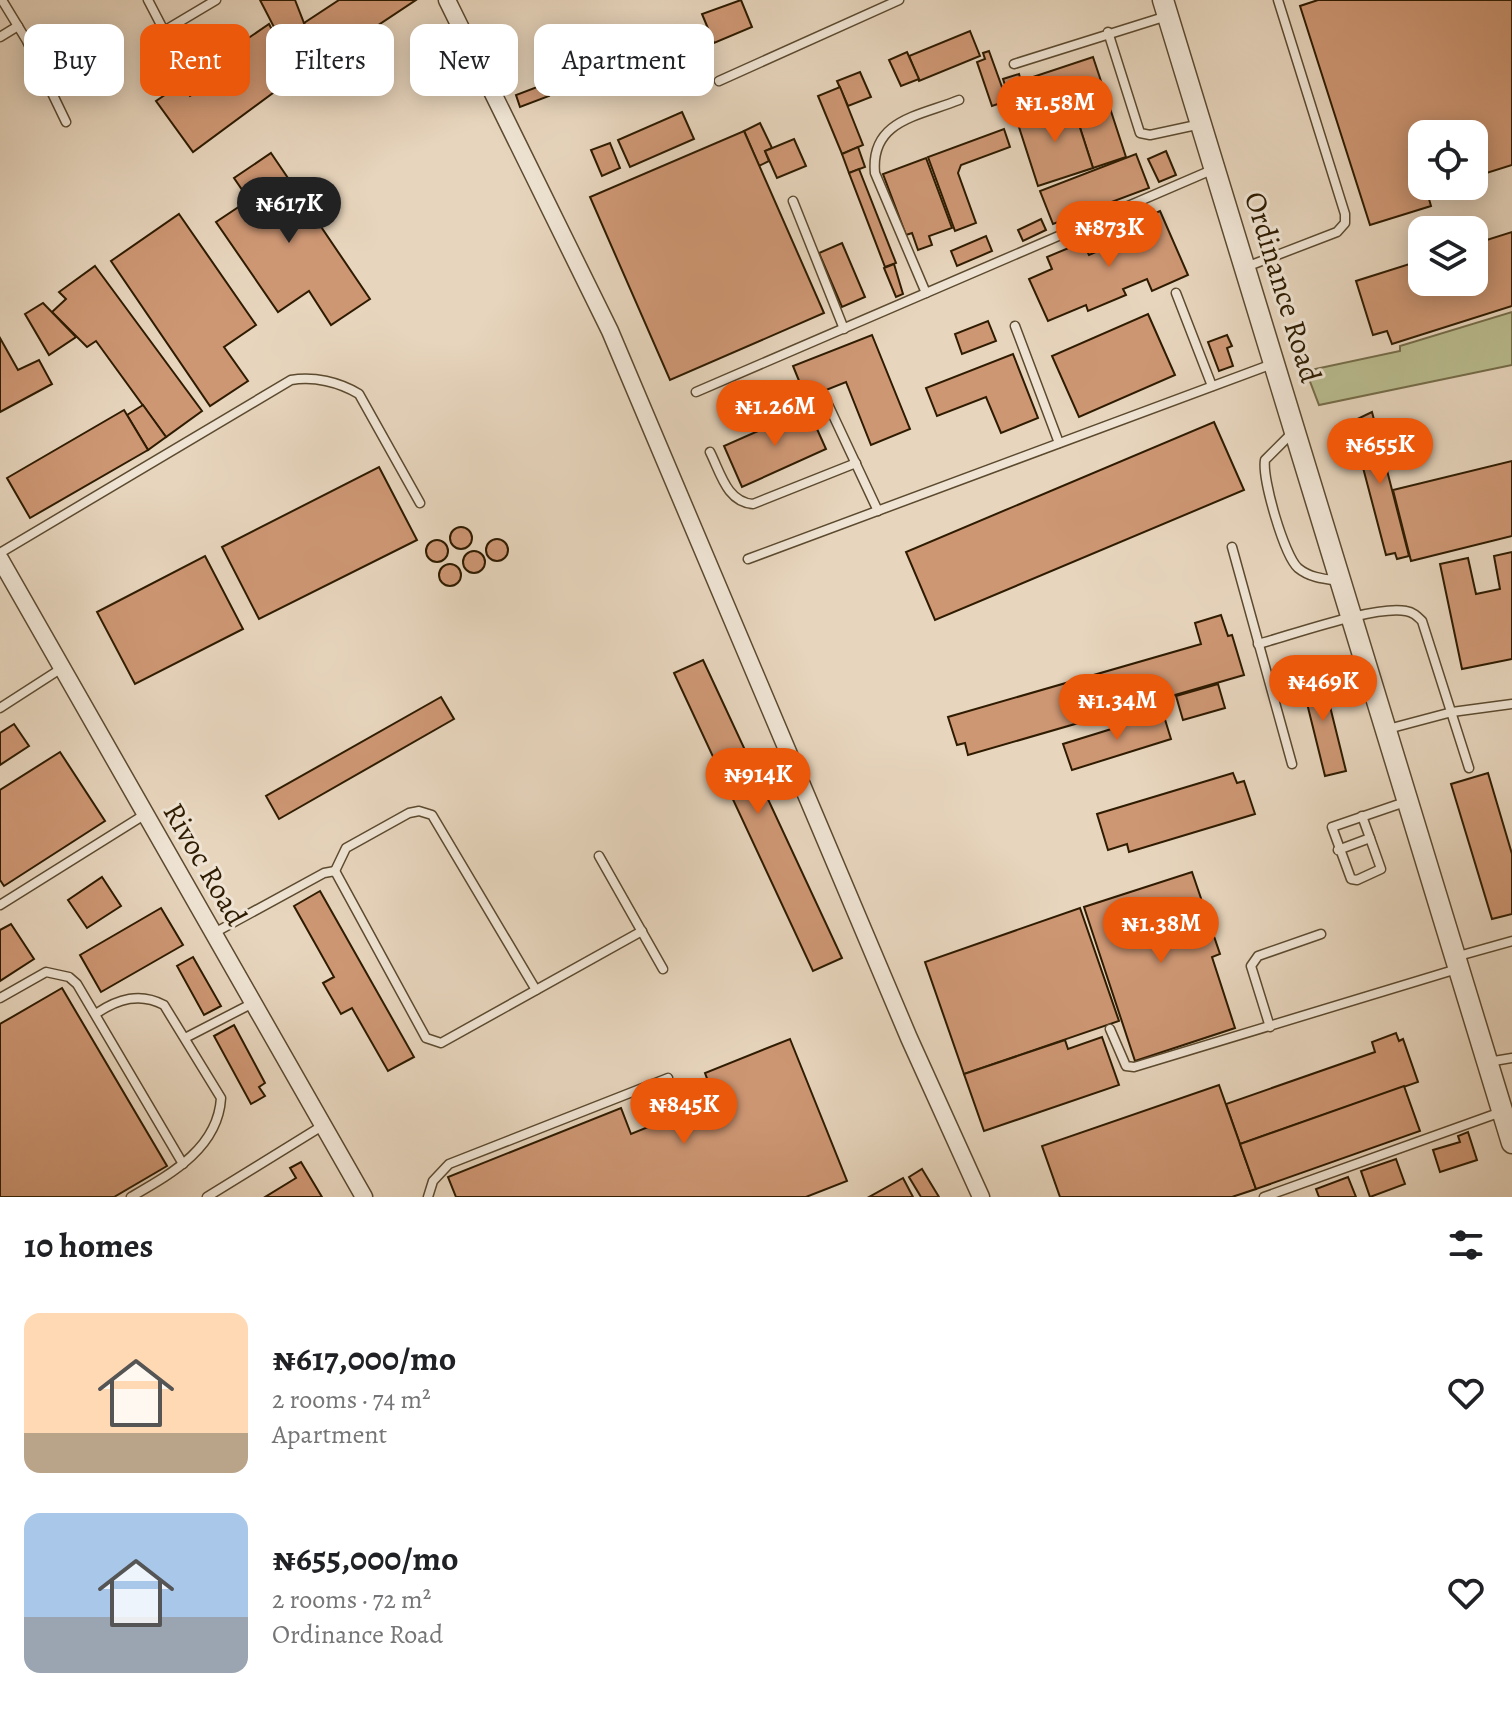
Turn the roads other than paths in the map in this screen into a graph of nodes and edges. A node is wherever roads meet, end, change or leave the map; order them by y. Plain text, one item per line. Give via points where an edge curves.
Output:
1 (2, 0) edge
2 (148, 0) edge
3 (216, 0) edge
4 (447, 0) edge
5 (899, 0) edge
6 (1278, 0) edge
7 (1165, 8) edge
8 (160, 24) edge
9 (176, 24) edge
10 (18, 26) junction
11 (1108, 32) junction
12 (0, 37) edge
13 (1014, 64) dead end
14 (719, 81) dead end
15 (959, 100) dead end
16 (66, 122) dead end
17 (1201, 124) junction
18 (1215, 169) junction
19 (793, 201) dead end
20 (1246, 267) junction
21 (926, 293) junction
22 (1176, 293) dead end
23 (1015, 326) dead end
24 (844, 329) junction
25 (1275, 363) junction
26 (1212, 386) junction
27 (696, 392) dead end
28 (825, 398) dead end
29 (1296, 428) junction
30 (1059, 443) junction
31 (710, 452) dead end
32 (856, 463) junction
33 (420, 503) dead end
34 (878, 511) junction
35 (1232, 547) dead end
36 (0, 556) edge
37 (748, 559) dead end
38 (1340, 581) junction
39 (1352, 618) junction
40 (1258, 644) junction
41 (62, 668) junction
42 (1512, 704) edge
43 (0, 708) edge
44 (1452, 712) junction
45 (1387, 729) junction
46 (1292, 764) dead end
47 (1469, 768) dead end
48 (1409, 801) junction
49 (144, 815) junction
50 (1362, 816) junction
51 (1370, 838) junction
52 (1338, 850) junction
53 (599, 856) dead end
54 (335, 871) junction
55 (0, 905) edge
56 (642, 931) junction
57 (213, 934) junction
58 (1321, 934) dead end
59 (1512, 941) edge
60 (1456, 963) junction
61 (663, 969) dead end
62 (536, 990) junction
63 (0, 998) edge
64 (253, 1003) junction
65 (97, 1013) junction
66 (1270, 1027) junction
67 (1110, 1029) dead end
68 (187, 1037) junction
69 (1512, 1058) edge
70 (1487, 1063) junction
71 (668, 1078) dead end
72 (1502, 1112) junction
73 (322, 1126) junction
74 (1512, 1143) edge
75 (183, 1164) junction
76 (131, 1197) edge
77 (207, 1197) edge
78 (364, 1197) edge
79 (428, 1197) edge
80 (981, 1197) edge
81 (1264, 1197) edge

1 - 10 lane
2 - 8 lane
3 - 9 lane
4 - 80 street via 610,331
5 - 14 lane
6 - 20 lane via 1345,223 1337,232
7 - 11 lane
7 - 17 street, Ordinance Road
10 - 12 lane
10 - 16 lane
11 - 13 lane
11 - 17 lane via 1140,133
15 - 21 lane via 886,129 874,158 875,173
17 - 18 street, Ordinance Road
18 - 20 street, Ordinance Road
18 - 21 lane
19 - 24 lane
20 - 25 street, Ordinance Road
21 - 24 lane
22 - 26 lane
23 - 30 lane
24 - 27 lane
25 - 26 lane
25 - 29 street, Ordinance Road
26 - 30 lane
28 - 32 lane
29 - 38 street, Ordinance Road
29 - 38 lane via 1265,460 1266,482 1291,559 1310,575
30 - 34 lane
31 - 32 lane via 734,499 753,504
32 - 34 lane
33 - 36 lane via 359,394 306,377 291,380
34 - 37 lane
35 - 40 lane
36 - 41 street, Rivoc Road
38 - 39 street, Ordinance Road
39 - 40 lane
39 - 44 lane via 1403,610 1422,621
39 - 45 street, Ordinance Road
40 - 46 lane
41 - 43 lane
41 - 49 street, Rivoc Road
42 - 44 lane
44 - 45 lane
44 - 47 lane
45 - 48 street, Ordinance Road
48 - 50 lane
48 - 60 street, Ordinance Road
49 - 55 lane
49 - 57 street, Rivoc Road
50 - 51 lane
50 - 52 lane via 1332,827
51 - 52 lane
51 - 52 lane via 1381,869 1357,880 1347,875
53 - 56 lane
54 - 57 lane
54 - 62 lane via 426,1038 441,1043
54 - 62 lane via 346,848 409,813 432,815
56 - 61 lane
56 - 62 lane
57 - 64 street, Rivoc Road
58 - 66 lane via 1253,961
59 - 60 lane
60 - 66 lane
60 - 70 street, Ordinance Road
63 - 65 lane via 35,976 59,974 77,984
64 - 68 lane
64 - 73 street, Rivoc Road
65 - 68 lane via 127,999 154,999
65 - 75 lane
66 - 67 lane via 1134,1067 1120,1057
68 - 75 lane via 221,1098 209,1134
69 - 70 lane
70 - 72 street, Ordinance Road
71 - 79 lane via 449,1164 433,1181
72 - 74 street, Ordinance Road
72 - 81 lane
73 - 77 lane
73 - 78 street, Rivoc Road
75 - 76 lane

